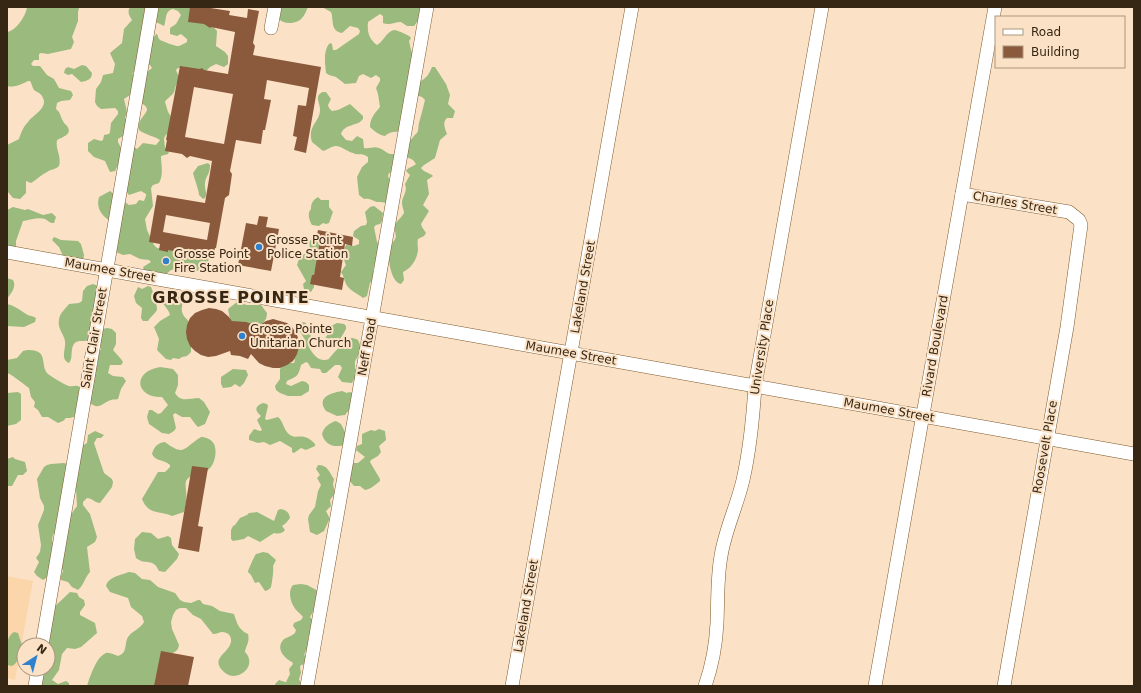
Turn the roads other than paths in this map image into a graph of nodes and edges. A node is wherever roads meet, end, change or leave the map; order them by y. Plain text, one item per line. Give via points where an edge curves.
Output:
1 (152, 7) edge
2 (274, 7) edge
3 (428, 7) edge
4 (632, 7) edge
5 (822, 7) edge
6 (995, 7) edge
7 (271, 28) dead end
8 (962, 194) junction
9 (1069, 212) joint
10 (7, 252) edge
11 (106, 270) junction
12 (373, 317) junction
13 (571, 353) junction
14 (754, 386) junction
15 (922, 416) junction
16 (1047, 438) junction
17 (1134, 454) edge
18 (43, 637) edge
19 (307, 686) edge
20 (512, 686) edge
21 (705, 686) edge
22 (875, 686) edge
23 (1004, 686) edge

1 - 11 street, Saint Clair Street
2 - 7 street
3 - 12 street, Neff Road
4 - 13 street, Lakeland Street
5 - 14 street, University Place
6 - 8 street, Rivard Boulevard
8 - 9 street, Charles Street
8 - 15 street, Rivard Boulevard
9 - 16 street, Roosevelt Place via 1082,225
10 - 11 street, Maumee Street
11 - 12 street, Maumee Street
11 - 18 street, Saint Clair Street
12 - 13 street, Maumee Street
12 - 19 street, Neff Road
13 - 14 street, Maumee Street
13 - 20 street, Lakeland Street
14 - 15 street, Maumee Street
14 - 21 street, University Place via 749,453 721,555 717,624 712,661
15 - 16 street, Maumee Street
15 - 22 street, Rivard Boulevard
16 - 17 street, Maumee Street
16 - 23 street, Roosevelt Place

